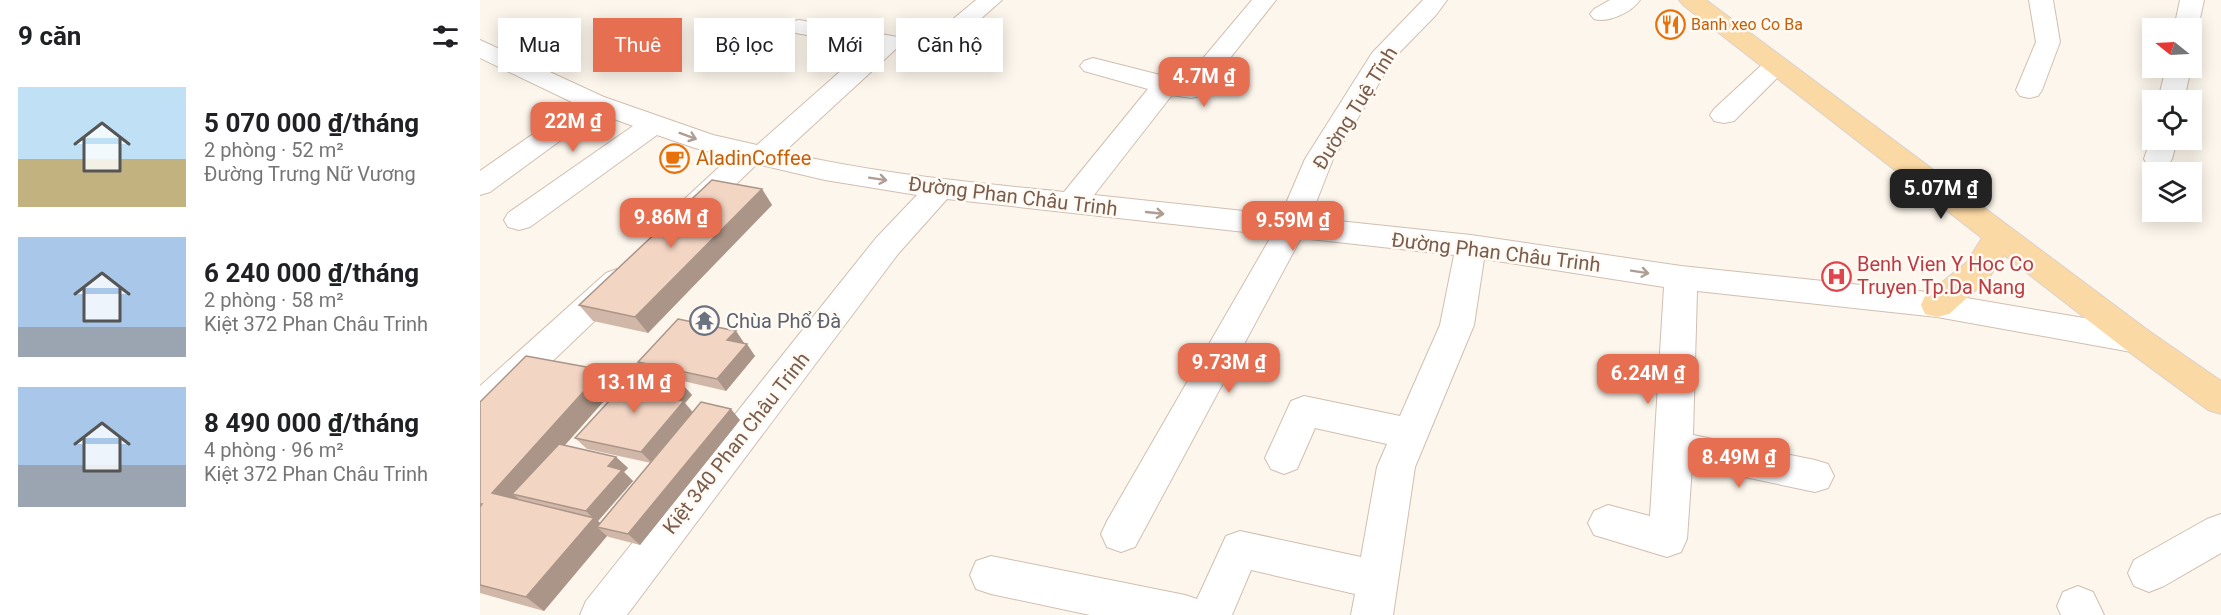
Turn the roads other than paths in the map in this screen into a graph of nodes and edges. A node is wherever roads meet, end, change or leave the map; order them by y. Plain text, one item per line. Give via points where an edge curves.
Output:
1 (990, 0) edge
2 (1264, 0) edge
3 (1435, 0) edge
4 (1628, 0) edge
5 (1691, 0) edge
6 (2041, 0) edge
7 (2192, 0) edge
8 (1602, 14) dead end
9 (969, 18) edge
10 (2188, 18) edge
11 (799, 27) dead end
12 (480, 48) edge
13 (1092, 66) dead end
14 (1775, 66) junction
15 (1165, 86) junction
16 (2029, 90) dead end
17 (595, 103) junction
18 (1724, 115) dead end
19 (654, 124) junction
20 (756, 154) junction
21 (480, 184) edge
22 (940, 189) junction
23 (1071, 204) junction
24 (519, 220) dead end
25 (1291, 228) junction
26 (666, 234) edge
27 (2000, 235) junction
28 (1471, 246) junction
29 (634, 265) edge
30 (1681, 278) junction
31 (1937, 305) junction
32 (2137, 340) junction
33 (2221, 400) edge
34 (480, 408) edge
35 (1410, 434) junction
36 (1674, 447) junction
37 (1284, 458) dead end
38 (1815, 476) dead end
39 (1608, 523) dead end
40 (2221, 532) edge
41 (1121, 534) dead end
42 (2149, 573) dead end
43 (991, 575) dead end
44 (1375, 598) edge
45 (602, 615) edge
46 (1185, 615) edge
47 (1211, 615) edge

1 - 9 street
2 - 15 street via 1191,90
3 - 25 street, Đường Tuệ Tĩnh via 1385,53 1319,159
4 - 8 street
5 - 14 main road
6 - 16 street via 2048,42
7 - 10 street
11 - 20 street via 890,42
12 - 17 street, Đường Phan Châu Trinh
13 - 15 street
14 - 18 street
14 - 27 main road
15 - 23 street
17 - 19 street, Đường Phan Châu Trinh
17 - 21 street
19 -> 20 street, Đường Phan Châu Trinh
19 - 24 street
20 -> 22 street, Đường Phan Châu Trinh via 825,171
20 - 26 street
22 - 23 street, Đường Phan Châu Trinh
22 - 45 street, Kiệt 340 Phan Châu Trinh via 887,246
23 -> 25 street, Đường Phan Châu Trinh
25 - 28 street, Đường Phan Châu Trinh
25 - 41 street, Đường Tuệ Tĩnh
27 - 31 main road via 1978,270
27 - 32 main road
28 -> 30 street, Đường Phan Châu Trinh
28 - 35 street via 1457,325
29 - 34 street
30 - 31 street, Đường Phan Châu Trinh
30 - 36 street
31 - 32 street, Đường Phan Châu Trinh
32 - 33 main road
35 - 37 street via 1304,411
35 - 44 street via 1396,467
36 - 38 street
36 - 39 street via 1667,539
40 - 42 street
43 - 46 street
44 - 47 street via 1240,549

